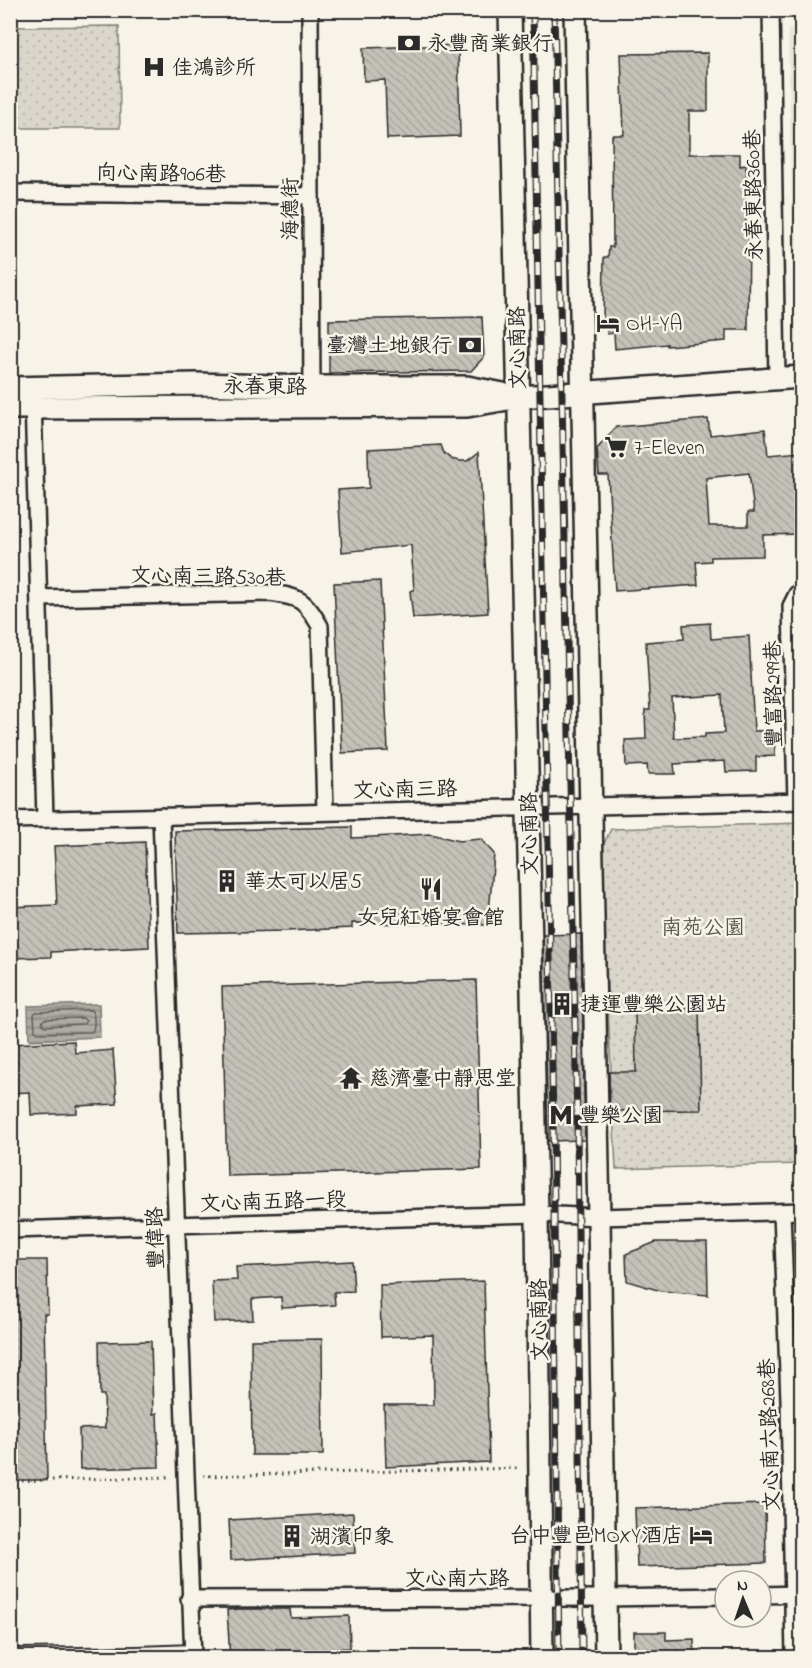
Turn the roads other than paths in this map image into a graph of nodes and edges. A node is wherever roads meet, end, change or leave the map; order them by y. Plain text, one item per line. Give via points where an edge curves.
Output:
1 (310, 10) edge
2 (510, 10) edge
3 (575, 10) edge
4 (771, 10) edge
5 (10, 193) edge
6 (311, 196) junction
7 (801, 377) edge
8 (777, 379) junction
9 (10, 388) edge
10 (582, 393) junction
11 (312, 397) junction
12 (519, 397) junction
13 (33, 398) junction
14 (10, 408) edge
15 (801, 589) edge
16 (39, 598) junction
17 (799, 801) edge
18 (591, 806) junction
19 (528, 807) junction
20 (325, 812) junction
21 (161, 816) junction
22 (45, 819) junction
23 (10, 820) edge
24 (801, 1211) edge
25 (782, 1212) junction
26 (537, 1214) junction
27 (599, 1217) junction
28 (176, 1225) junction
29 (10, 1230) edge
30 (795, 1400) edge
31 (798, 1594) edge
32 (773, 1595) edge
33 (713, 1596) edge
34 (189, 1599) junction
35 (542, 1599) junction
36 (605, 1599) junction
37 (10, 1653) edge
38 (192, 1653) edge
39 (542, 1658) edge
40 (606, 1658) edge
41 (794, 1658) edge

1 - 6 street, 海德街
2 - 12 main road, 文心南路
3 - 10 main road
4 - 8 street, 永春東路360巷
5 - 6 street, 向心南路906巷
6 - 11 street, 海德街
7 - 8 main road, 永春東路
8 - 10 main road, 永春東路
9 - 13 main road, 永春東路
10 - 12 main road, 永春東路
10 - 18 main road
11 - 12 main road, 永春東路 via 467,387
11 - 13 main road, 永春東路 via 196,384
12 - 19 main road, 文心南路
13 - 14 main road, 永春東路
13 - 16 street
15 - 17 street, 豐富路299巷 via 791,606
16 - 20 street, 文心南三路530巷 via 270,593 293,596 308,606 320,626
16 - 22 street
17 - 18 street, 文心南三路
18 - 19 street, 文心南三路
18 - 27 main road
19 - 20 street, 文心南三路
19 - 26 main road, 文心南路
20 - 21 street, 文心南三路
21 - 22 street, 文心南三路
21 - 28 street, 豐偉路
22 - 23 street, 文心南三路
24 - 25 street
25 - 27 street
25 - 30 street, 文心南六路268巷
26 - 27 street, 文心南五路一段
26 - 28 street, 文心南五路一段
26 - 35 main road, 文心南路
27 - 36 main road
28 - 29 street, 文心南五路一段
28 - 34 street, 豐偉路
30 - 31 street, 文心南六路268巷
31 - 32 street
31 - 41 street, 文心南六路268巷
33 - 36 street, 文心南六路
34 - 35 street, 文心南六路
34 - 38 street, 豐偉路
35 - 36 street, 文心南六路
35 - 39 main road, 文心南路
36 - 40 main road
37 - 38 lane

